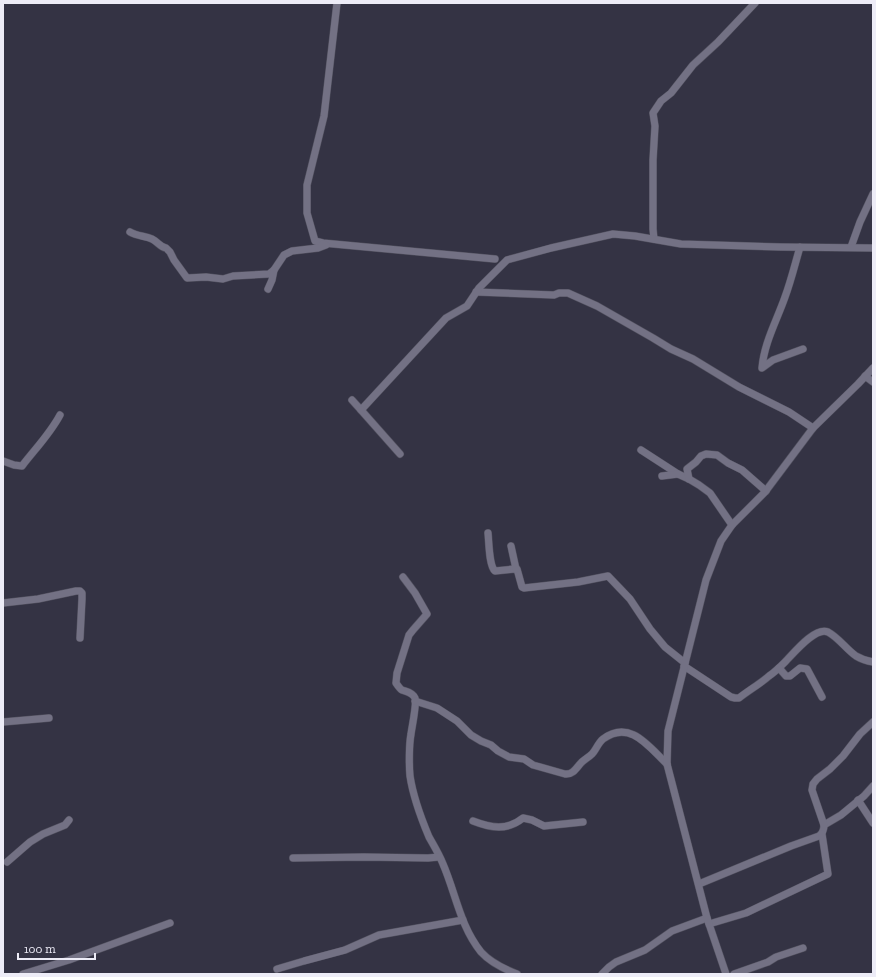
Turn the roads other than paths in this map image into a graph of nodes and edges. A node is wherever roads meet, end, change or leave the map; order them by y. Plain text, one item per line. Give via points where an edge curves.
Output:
1 (337, 3) edge
2 (755, 3) edge
3 (873, 194) edge
4 (130, 232) dead end
5 (654, 239) junction
6 (323, 244) junction
7 (800, 247) junction
8 (851, 247) junction
9 (873, 248) edge
10 (495, 259) dead end
11 (274, 270) junction
12 (268, 289) dead end
13 (476, 292) junction
14 (803, 349) dead end
15 (873, 368) edge
16 (865, 376) junction
17 (873, 382) edge
18 (352, 400) dead end
19 (361, 410) junction
20 (60, 415) dead end
21 (813, 428) junction
22 (641, 450) dead end
23 (400, 454) dead end
24 (3, 461) edge
25 (678, 474) junction
26 (662, 476) dead end
27 (689, 479) junction
28 (766, 491) junction
29 (732, 525) junction
30 (488, 533) dead end
31 (511, 546) dead end
32 (516, 569) junction
33 (403, 577) dead end
34 (3, 603) edge
35 (80, 638) dead end
36 (873, 662) edge
37 (684, 665) junction
38 (779, 668) junction
39 (822, 697) dead end
40 (415, 701) junction
41 (49, 718) dead end
42 (3, 722) edge
43 (873, 722) edge
44 (667, 764) junction
45 (873, 786) edge
46 (858, 800) junction
47 (69, 820) dead end
48 (473, 821) dead end
49 (583, 822) dead end
50 (873, 823) edge
51 (824, 825) junction
52 (822, 834) junction
53 (440, 857) junction
54 (293, 858) dead end
55 (7, 862) dead end
56 (699, 884) junction
57 (462, 920) junction
58 (708, 921) junction
59 (170, 923) dead end
60 (803, 948) dead end
61 (277, 969) dead end
62 (23, 974) edge
63 (517, 974) edge
64 (602, 974) edge
65 (726, 974) edge
66 (734, 974) edge

1 - 6 street via 324,116 307,185 307,213 315,241
2 - 5 street via 693,65 671,93 656,106 653,113
3 - 8 street
4 - 11 street via 153,240 166,248 187,278 223,279 269,274
5 - 7 street via 680,244
5 - 13 street via 613,234 507,260
6 - 10 street
6 - 11 street via 326,245 292,251 284,255
7 - 8 street
7 - 14 street via 763,358 762,368 773,360
8 - 9 street
11 - 12 street
13 - 19 street via 467,306 446,318
13 - 21 street via 554,295 559,292 576,296 693,359 739,387 790,412
15 - 16 street
16 - 17 street
16 - 21 street
18 - 19 street
19 - 23 street
20 - 24 street via 22,466
21 - 28 street
22 - 25 street
25 - 26 street
25 - 27 street
27 - 28 street via 686,469 701,456 717,455 742,470
27 - 29 street via 710,493
28 - 29 street
29 - 37 street via 721,541 706,580
30 - 32 street via 493,570
31 - 32 street
32 - 37 street via 524,588 608,576 630,599 665,647
33 - 40 street via 427,614 410,635 397,673 396,683 401,690 412,693
34 - 35 street via 80,591
36 - 38 street via 856,656 835,637 823,631 802,644
37 - 38 street via 735,698 757,686
37 - 44 street via 668,731
38 - 39 street via 786,676 800,668 807,669
40 - 44 street via 437,708 457,721 471,735 509,757 524,759 533,765 566,774 576,770 592,755 602,740 615,732 628,732 642,740
40 - 53 street via 410,734 410,775 418,809
41 - 42 street
43 - 51 street via 843,756 813,784 812,790
44 - 56 street
45 - 46 street
46 - 50 street
46 - 51 street via 841,815
47 - 55 street via 65,826 30,842
48 - 49 street via 484,825 507,827 523,818 544,826
51 - 52 street
52 - 56 street
52 - 58 street via 828,874 746,913
53 - 54 street
53 - 57 street
56 - 58 street
57 - 61 street via 379,935 345,950
57 - 63 street via 482,954 497,966
58 - 64 street via 672,931 645,950 616,962
58 - 65 street
59 - 62 street
60 - 66 street

